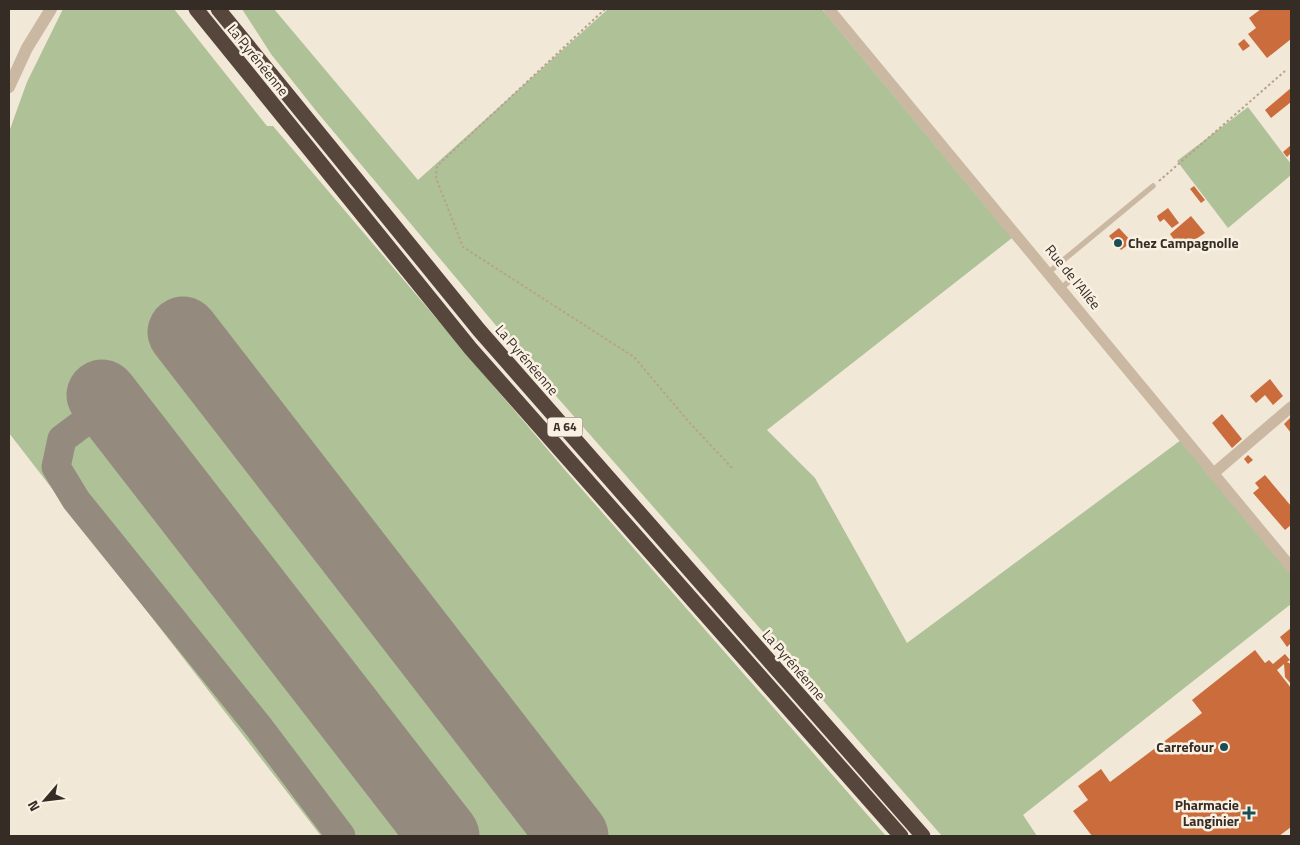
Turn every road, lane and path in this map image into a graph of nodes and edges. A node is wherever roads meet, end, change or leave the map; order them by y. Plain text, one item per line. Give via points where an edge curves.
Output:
1 (51, 9) edge
2 (196, 9) edge
3 (218, 9) edge
4 (605, 9) edge
5 (829, 9) edge
6 (1285, 71) dead end
7 (9, 87) edge
8 (1153, 186) joint
9 (1049, 272) junction
10 (1291, 407) edge
11 (732, 468) dead end
12 (1214, 473) junction
13 (1291, 567) edge
14 (901, 836) edge
15 (923, 836) edge

1 - 7 street via 27,48
2 - 14 highway, La Pyrénéenne / A 64 via 471,349
3 - 15 highway, La Pyrénéenne / A 64 via 479,330
4 - 11 path via 437,166 436,178 463,247 634,356
5 - 9 street, Rue de l'Allée
6 - 8 path
8 - 9 lane
9 - 12 street, Rue de l'Allée via 1066,284
10 - 12 street
12 - 13 street, Rue de l'Allée

